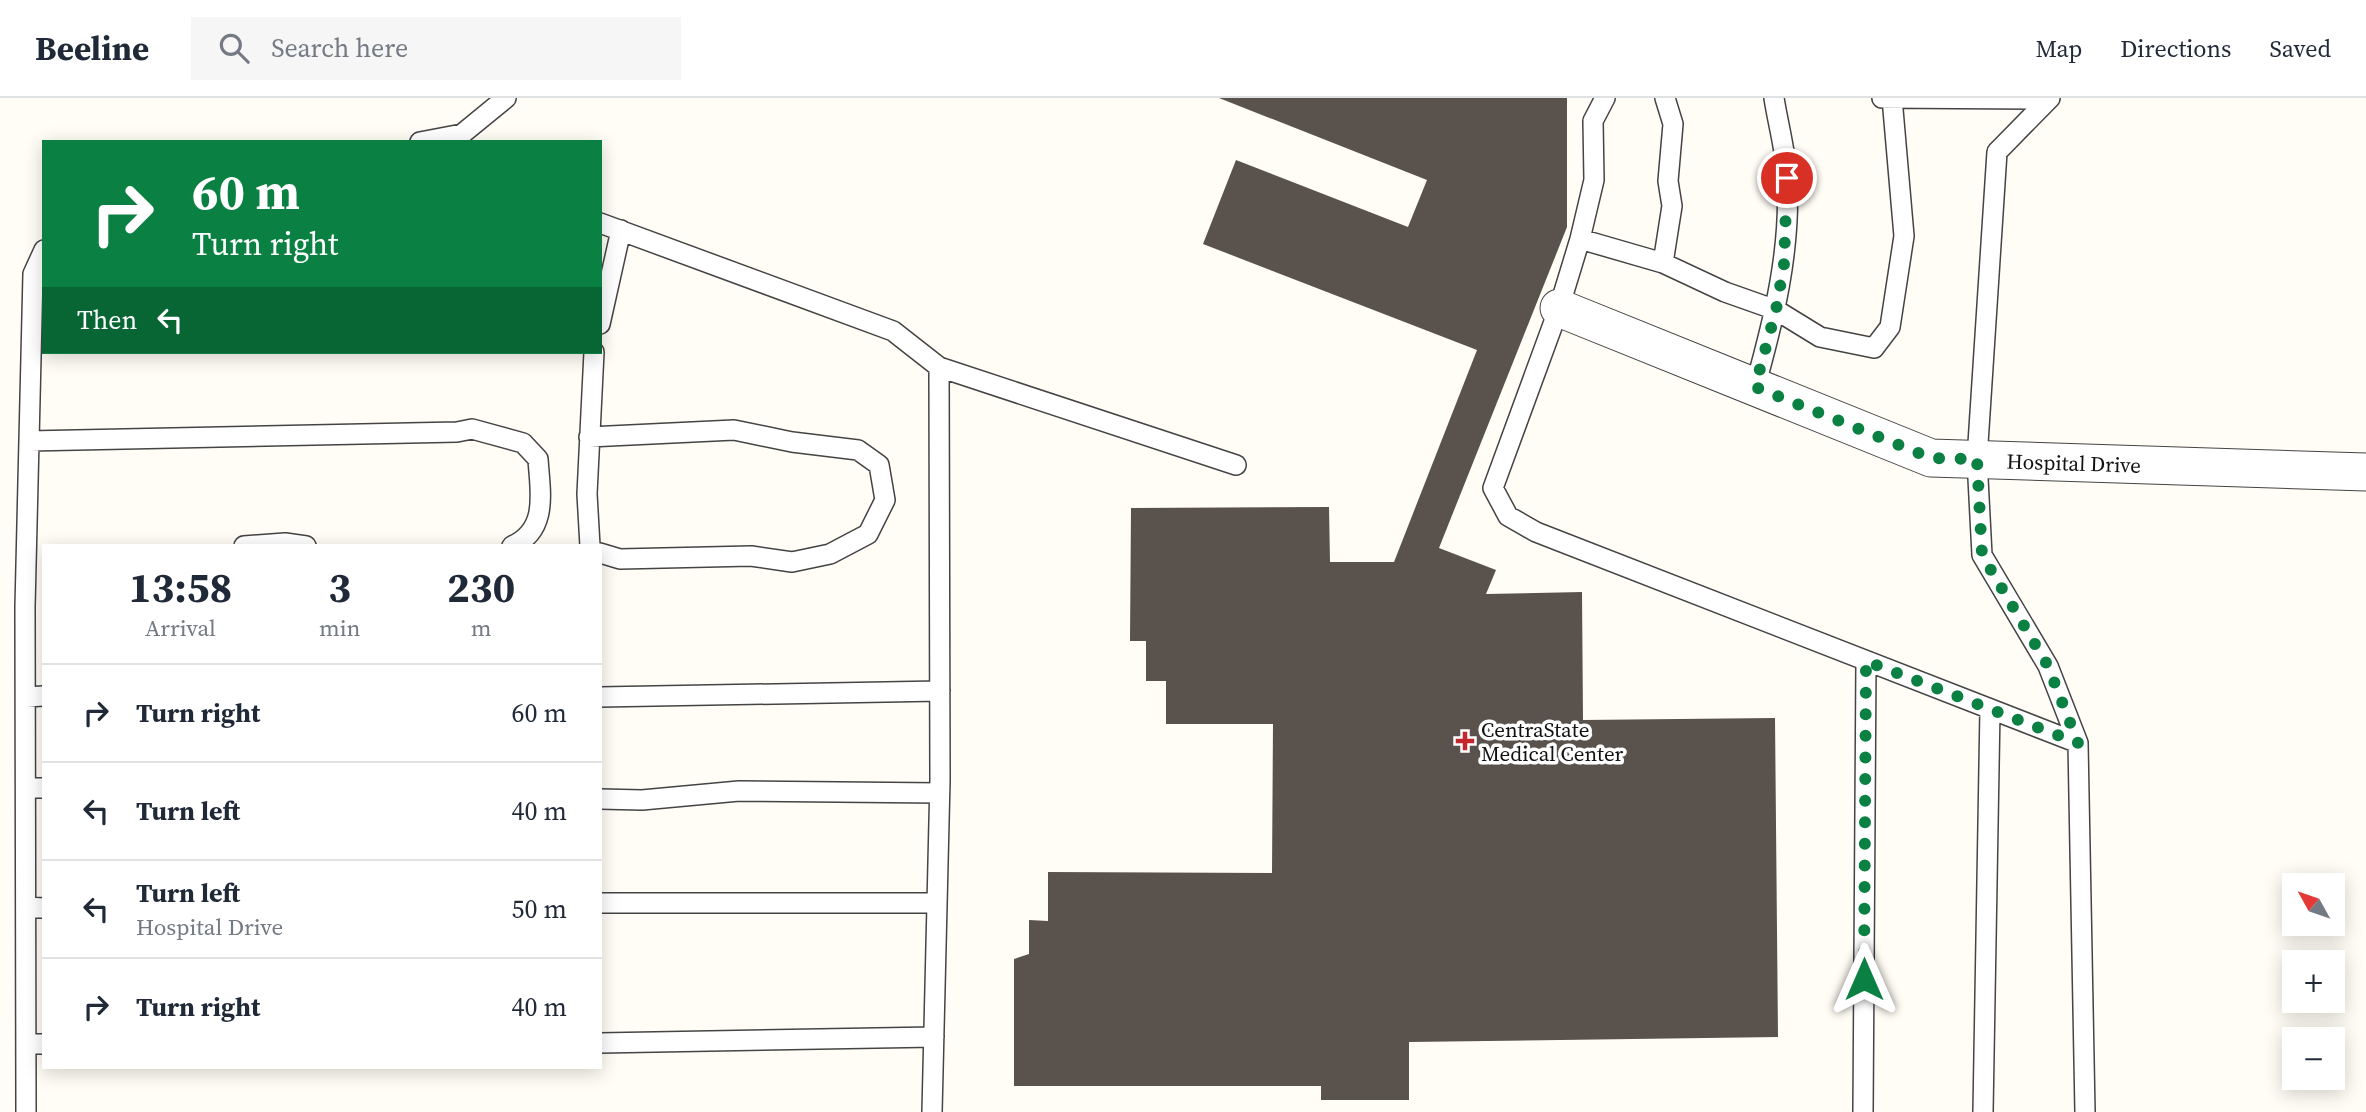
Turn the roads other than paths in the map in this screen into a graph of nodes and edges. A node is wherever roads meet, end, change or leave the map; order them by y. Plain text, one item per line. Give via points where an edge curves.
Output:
1 (506, 98) edge
2 (1605, 98) edge
3 (1665, 98) edge
4 (1774, 98) edge
5 (1882, 98) edge
6 (1892, 98) edge
7 (2050, 98) edge
8 (437, 140) edge
9 (602, 224) edge
10 (621, 230) junction
11 (1580, 239) junction
12 (42, 254) edge
13 (1663, 264) junction
14 (1559, 308) junction
15 (1776, 310) junction
16 (602, 315) edge
17 (594, 354) edge
18 (939, 367) junction
19 (1755, 387) junction
20 (589, 437) junction
21 (29, 441) junction
22 (1977, 459) junction
23 (1236, 466) dead end
24 (2366, 472) edge
25 (271, 544) edge
26 (292, 544) edge
27 (515, 544) edge
28 (590, 544) edge
29 (602, 554) edge
30 (35, 555) edge
31 (1866, 661) junction
32 (940, 691) junction
33 (35, 697) edge
34 (602, 697) edge
35 (1990, 709) junction
36 (2078, 743) junction
37 (35, 788) edge
38 (939, 793) junction
39 (602, 799) edge
40 (602, 903) edge
41 (937, 903) junction
42 (35, 907) edge
43 (933, 1037) junction
44 (602, 1043) edge
45 (35, 1044) edge
46 (26, 1112) edge
47 (932, 1112) edge
48 (1863, 1112) edge
49 (1983, 1112) edge
50 (2085, 1112) edge

1 - 8 lane via 462,134
2 - 11 lane via 1593,121 1594,180
3 - 13 lane via 1673,124 1668,181 1672,206
4 - 15 lane via 1787,178 1784,264
5 - 6 lane
6 - 7 lane
6 - 15 lane via 1905,236 1890,327 1874,348 1820,337
7 - 22 lane via 1997,152
9 - 10 lane
10 - 16 lane
10 - 18 lane via 893,331
11 - 13 lane
11 - 14 lane
12 - 21 lane via 33,274
13 - 15 lane
14 - 19 street, Hospital Drive
14 - 31 lane via 1493,488 1507,516 1536,532
15 - 19 lane
17 - 20 lane
18 - 23 lane
18 - 32 lane
19 - 22 street, Hospital Drive via 1931,458
20 - 28 lane
20 - 29 lane via 734,430 858,450 879,465 885,500 868,534 830,554 792,562 751,556 620,559
21 - 27 lane via 472,429 523,443 538,458 542,507 534,528
21 - 30 lane
22 - 24 street, Hospital Drive
22 - 36 lane via 1982,555 2048,666
25 - 26 lane
30 - 33 lane
31 - 35 lane
31 - 48 lane
32 - 34 lane
32 - 38 lane
33 - 37 lane
35 - 36 lane
35 - 49 lane
36 - 50 lane
37 - 42 lane
38 - 39 lane via 739,791
38 - 41 lane
40 - 41 lane
41 - 43 lane
42 - 45 lane
43 - 44 lane
43 - 47 lane
45 - 46 lane

